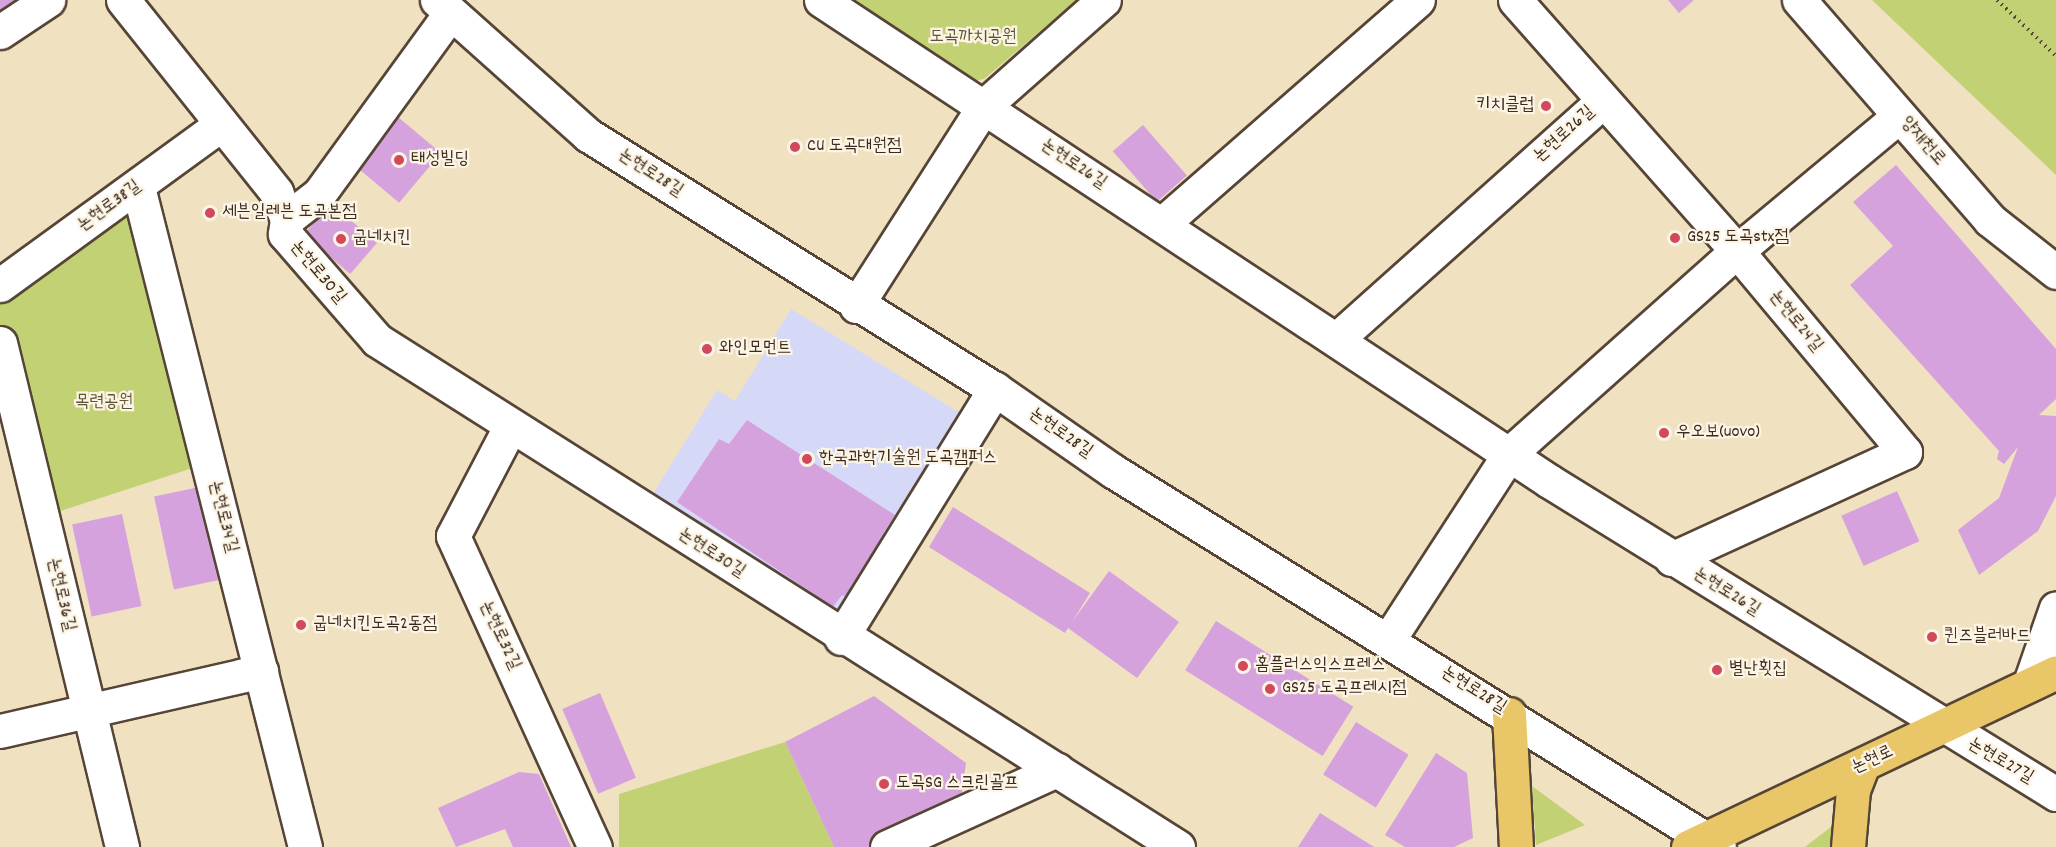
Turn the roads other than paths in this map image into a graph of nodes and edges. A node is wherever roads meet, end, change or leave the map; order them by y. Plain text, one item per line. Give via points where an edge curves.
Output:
1 (48, 0) edge
2 (123, 0) edge
3 (821, 0) edge
4 (1104, 0) edge
5 (1418, 0) edge
6 (1515, 0) edge
7 (1800, 0) edge
8 (444, 7) edge
9 (0, 32) edge
10 (1603, 101) junction
11 (984, 106) junction
12 (1899, 116) junction
13 (219, 126) junction
14 (138, 187) junction
15 (287, 219) junction
16 (1162, 224) junction
17 (1737, 251) junction
18 (2056, 272) edge
19 (0, 285) edge
20 (855, 306) junction
21 (1339, 337) junction
22 (0, 343) edge
23 (995, 390) junction
24 (510, 427) junction
25 (1510, 453) junction
26 (1671, 559) junction
27 (2056, 608) edge
28 (842, 638) junction
29 (1389, 639) junction
30 (261, 671) junction
31 (2043, 677) edge
32 (87, 710) junction
33 (1509, 714) junction
34 (1944, 729) junction
35 (0, 731) edge
36 (1862, 766) junction
37 (1057, 770) junction
38 (2056, 794) edge
39 (1704, 844) edge
40 (122, 847) edge
41 (305, 847) edge
42 (595, 847) edge
43 (887, 847) edge
44 (1178, 847) edge
45 (1516, 847) edge
46 (1848, 847) edge

1 - 9 street
2 - 13 street, 논현로30길
3 - 11 street, 논현로26길
4 - 11 street
5 - 16 street
6 - 10 street, 논현로24길
7 - 12 street, 양재천로
8 - 15 street, 논현로30길 via 319,194
8 - 20 street, 논현로28길 via 588,135
10 - 17 street, 논현로24길
10 - 21 street, 논현로26길
11 - 16 street, 논현로26길
11 - 20 street
12 - 17 street
12 - 18 street, 양재천로 via 1990,220
13 - 14 street, 논현로38길
13 - 15 street, 논현로30길 via 276,192
14 - 19 street, 논현로38길
14 - 30 street, 논현로34길
15 - 24 street, 논현로30길 via 285,234 377,340
16 - 21 street, 논현로26길
17 - 25 street
17 - 26 street, 논현로24길 via 1905,452
20 - 23 street, 논현로28길
21 - 25 street, 논현로26길
22 - 32 street, 논현로36길
23 - 28 street
23 - 29 street, 논현로28길 via 1113,471
24 - 28 street, 논현로30길
24 - 42 street, 논현로32길 via 453,536
25 - 26 street, 논현로26길
25 - 29 street
26 - 34 street, 논현로26길
27 - 31 street
28 - 37 street, 논현로30길
29 - 33 street, 논현로28길
30 - 32 street
30 - 41 street, 논현로34길
31 - 34 main road, 논현로
32 - 35 street
32 - 40 street, 논현로36길
33 - 39 street, 논현로28길
33 - 45 main road
34 - 36 main road, 논현로
34 - 38 street, 논현로27길
36 - 39 main road, 논현로
36 - 46 main road via 1853,790
37 - 43 street
37 - 44 street, 논현로30길

